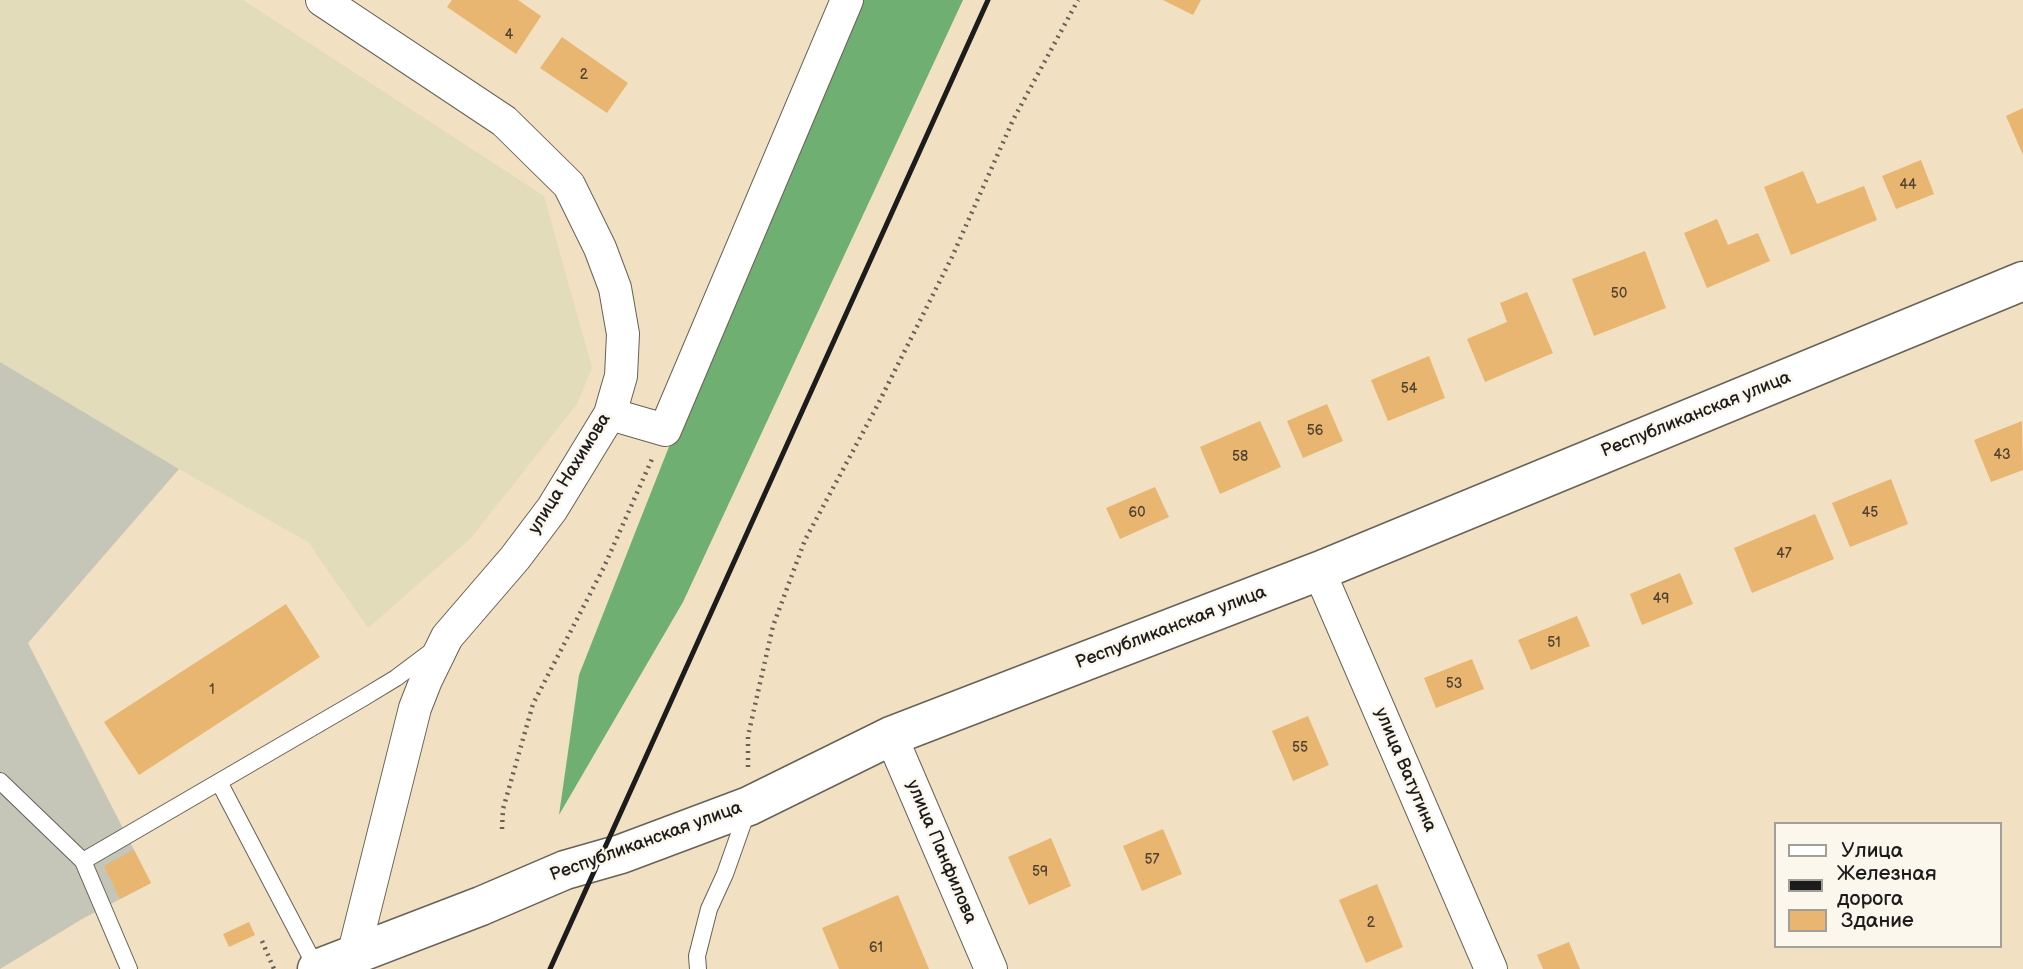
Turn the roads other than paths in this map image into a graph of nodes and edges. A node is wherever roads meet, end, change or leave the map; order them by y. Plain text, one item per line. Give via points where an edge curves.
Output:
1 (322, 0) edge
2 (847, 0) edge
3 (2023, 281) edge
4 (610, 414) junction
5 (1319, 570) junction
6 (447, 637) junction
7 (891, 736) junction
8 (0, 781) edge
9 (219, 782) junction
10 (749, 806) junction
11 (83, 861) junction
12 (353, 956) junction
13 (129, 969) edge
14 (317, 969) edge
15 (698, 969) edge
16 (991, 969) edge
17 (1491, 969) edge

1 - 4 street, улица Нахимова via 504,121 569,185 615,288 623,334 621,376
2 - 4 street via 665,430
3 - 5 main road, Республиканская улица
4 - 6 street, улица Нахимова via 552,509
5 - 7 main road, Республиканская улица
5 - 17 street, улица Ватутина
6 - 9 lane via 396,678
6 - 12 street, улица Нахимова via 415,708
7 - 10 main road, Республиканская улица
7 - 16 street, улица Панфилова
8 - 11 lane
9 - 11 lane
9 - 14 lane
10 - 12 main road, Республиканская улица via 565,870
10 - 15 lane via 709,909 696,956
11 - 13 lane
12 - 14 main road, Республиканская улица

